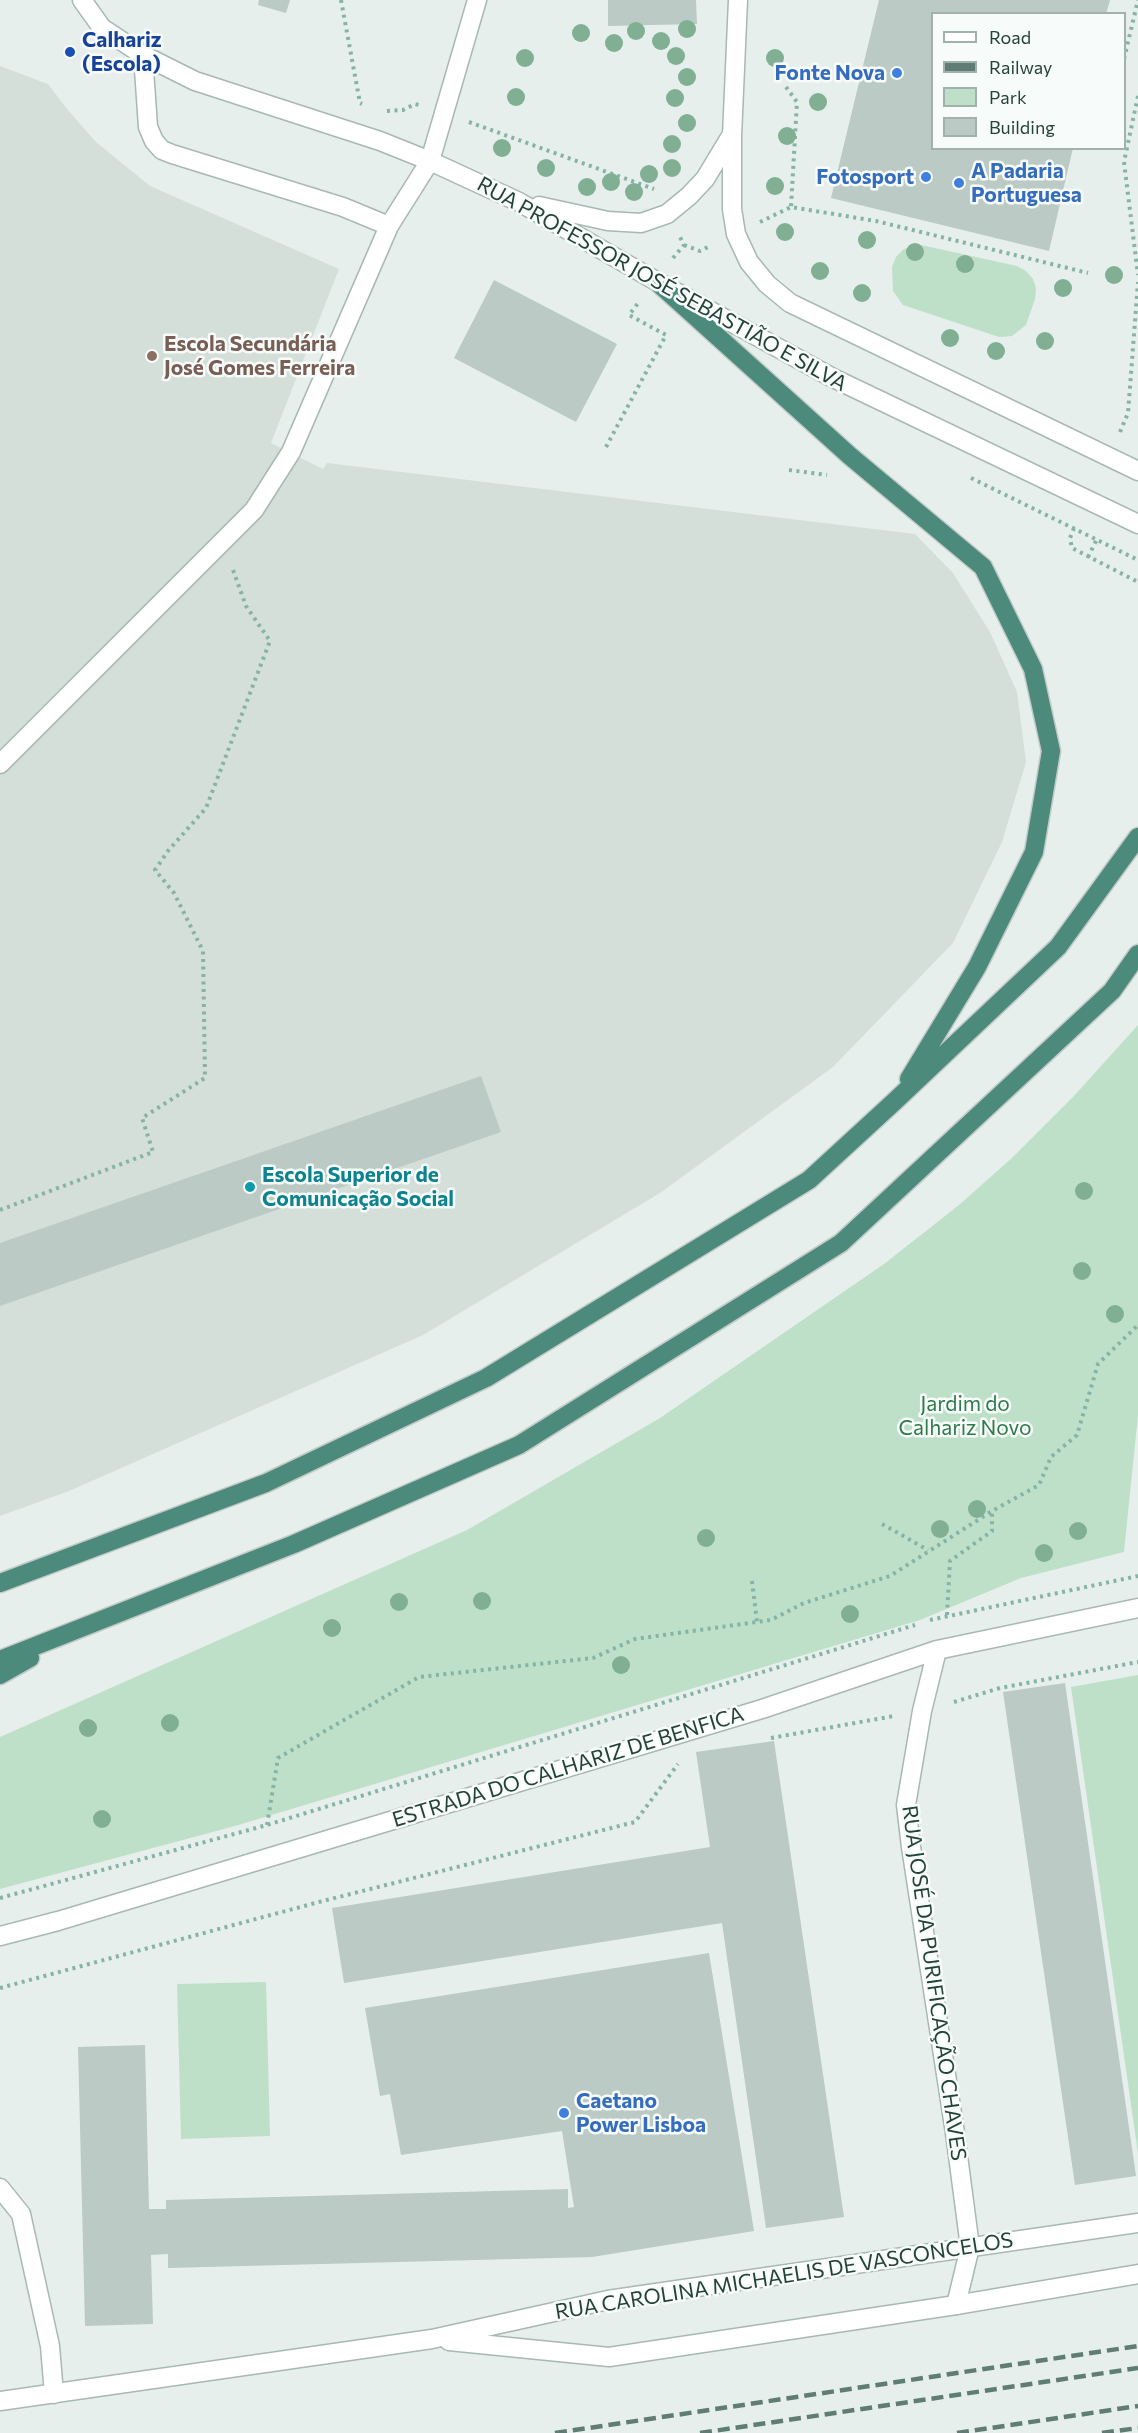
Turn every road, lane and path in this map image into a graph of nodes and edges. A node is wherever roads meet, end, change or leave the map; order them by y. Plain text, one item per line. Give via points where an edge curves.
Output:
1 (82, 0) edge
2 (477, 0) edge
3 (738, 0) edge
4 (1138, 0) edge
5 (1126, 54) edge
6 (143, 55) junction
7 (786, 87) dead end
8 (1138, 96) edge
9 (732, 136) junction
10 (430, 160) junction
11 (519, 202) junction
12 (791, 207) junction
13 (389, 226) junction
14 (736, 234) junction
15 (684, 244) dead end
16 (1088, 273) dead end
17 (1138, 275) edge
18 (656, 281) junction
19 (1138, 282) edge
20 (1119, 434) dead end
21 (850, 456) junction
22 (789, 470) dead end
23 (1138, 471) edge
24 (967, 477) dead end
25 (1138, 525) edge
26 (1074, 527) junction
27 (233, 531) junction
28 (1138, 560) edge
29 (1138, 582) edge
30 (0, 764) edge
31 (1138, 837) edge
32 (1138, 954) edge
33 (895, 1101) junction
34 (0, 1210) edge
35 (1138, 1324) edge
36 (992, 1512) junction
37 (882, 1524) dead end
38 (928, 1550) junction
39 (1138, 1576) edge
40 (752, 1581) dead end
41 (0, 1583) edge
42 (1138, 1608) edge
43 (947, 1615) junction
44 (757, 1622) junction
45 (79, 1630) junction
46 (937, 1650) junction
47 (0, 1659) edge
48 (1138, 1662) edge
49 (0, 1675) edge
50 (922, 1711) junction
51 (768, 1739) dead end
52 (680, 1761) dead end
53 (267, 1826) junction
54 (0, 1898) edge
55 (0, 1936) edge
56 (0, 1988) edge
57 (0, 2188) edge
58 (1138, 2223) edge
59 (970, 2247) junction
60 (1138, 2274) edge
61 (956, 2305) junction
62 (432, 2339) junction
63 (54, 2394) junction
64 (0, 2401) edge

1 - 6 street, RUA PROFESSOR JOSÉ SEBASTIÃO E SILVA via 102,28
2 - 10 street
3 - 9 street
4 - 5 path
6 - 10 street, RUA PROFESSOR JOSÉ SEBASTIÃO E SILVA via 195,81
6 - 13 street via 148,127 162,150 344,207
7 - 12 path via 797,102
8 - 17 path via 1124,162
9 - 11 street via 705,179 689,196 668,213 641,223 608,221
9 - 14 street
10 - 11 street, RUA PROFESSOR JOSÉ SEBASTIÃO E SILVA
10 - 13 street
11 - 18 street, RUA PROFESSOR JOSÉ SEBASTIÃO E SILVA
12 - 14 path
12 - 16 path via 876,221
13 - 27 street via 291,452 254,510
14 - 15 path via 700,251
14 - 23 street via 749,262 790,303
18 - 21 highway
18 - 25 street, RUA PROFESSOR JOSÉ SEBASTIÃO E SILVA via 833,378
19 - 20 path via 1128,413
21 - 22 path via 835,476
21 - 33 highway via 983,567 1032,669 1051,751 1034,852 977,968
24 - 26 path
26 - 28 path
26 - 29 path via 1072,548
27 - 30 street
27 - 34 path via 233,569 246,606 270,641 206,808 155,870 174,893 203,951 205,1078 142,1118 153,1152
31 - 33 highway via 1058,947
32 - 45 highway via 1112,991 841,1243 519,1444 294,1544
33 - 41 highway via 808,1180 486,1378 266,1483
35 - 36 path via 1098,1364 1077,1435 1051,1457 1039,1485
36 - 38 path
36 - 43 path via 992,1531 950,1561
37 - 38 path
38 - 44 path via 890,1576
39 - 43 path
40 - 44 path
42 - 46 street, ESTRADA DO CALHARIZ DE BENFICA
43 - 53 path
44 - 53 path via 635,1639 593,1658 419,1677 278,1758
45 - 47 highway
45 - 49 highway
46 - 50 street, RUA JOSÉ DA PURIFICAÇÃO CHAVES
46 - 55 street, ESTRADA DO CALHARIZ DE BENFICA via 762,1709
48 - 50 path via 1000,1688
50 - 51 path
50 - 59 street, RUA JOSÉ DA PURIFICAÇÃO CHAVES via 906,1805
52 - 56 path via 635,1822
53 - 54 path
57 - 63 street via 21,2214 50,2346
58 - 59 street, RUA CAROLINA MICHAELIS DE VASCONCELOS
59 - 61 street
59 - 62 street, RUA CAROLINA MICHAELIS DE VASCONCELOS via 608,2300
60 - 61 street, RUA CAROLINA MICHAELIS DE VASCONCELOS
61 - 62 street, RUA CAROLINA MICHAELIS DE VASCONCELOS via 609,2357
62 - 63 street, RUA CAROLINA MICHAELIS DE VASCONCELOS
63 - 64 street, RUA CAROLINA MICHAELIS DE VASCONCELOS

